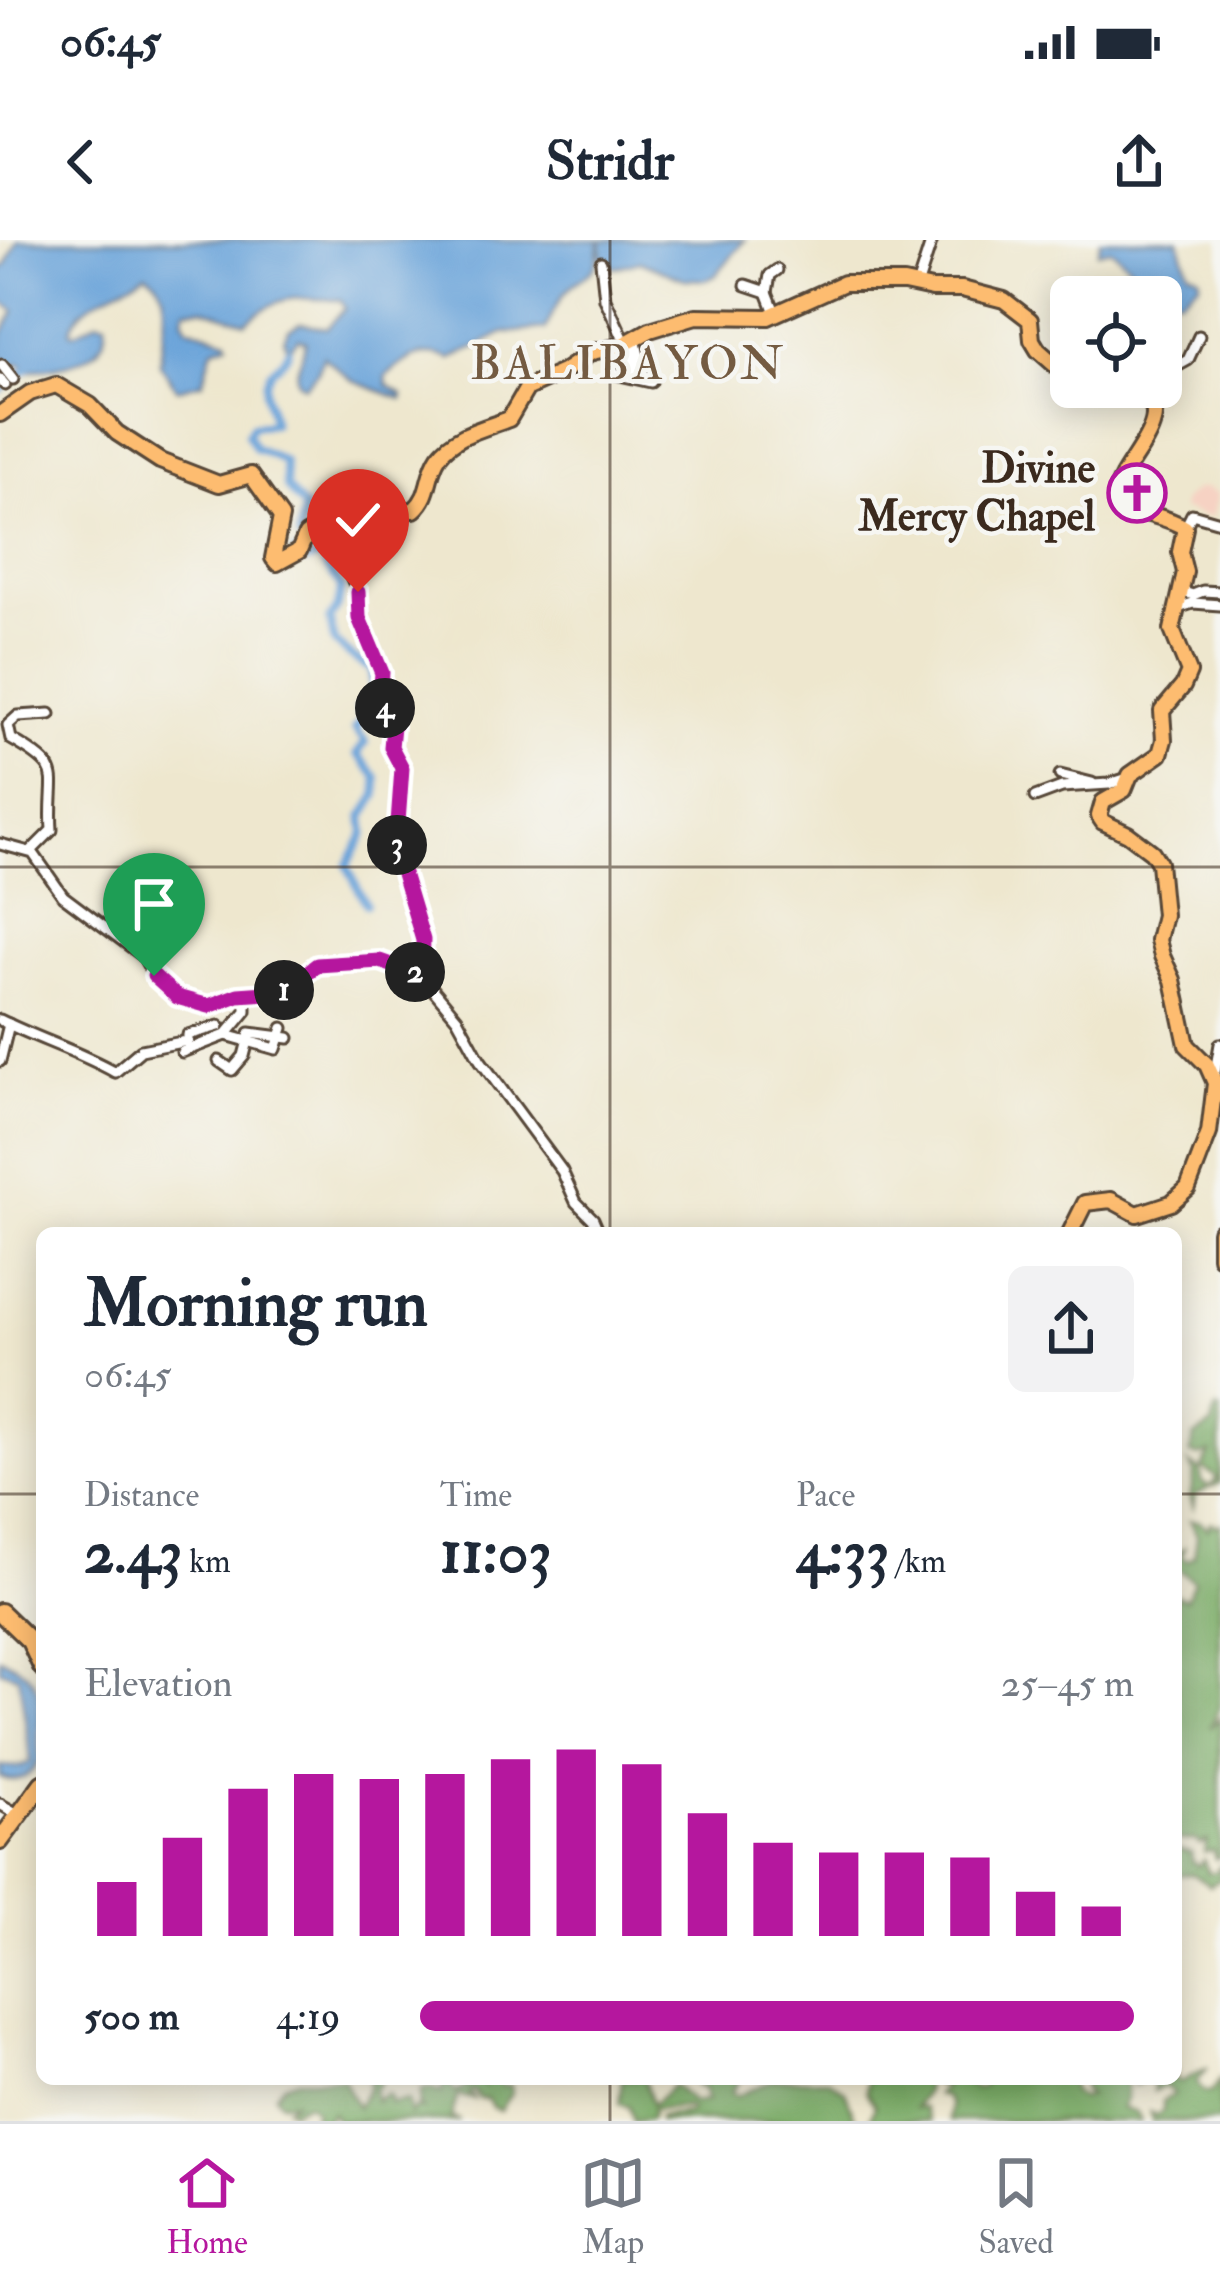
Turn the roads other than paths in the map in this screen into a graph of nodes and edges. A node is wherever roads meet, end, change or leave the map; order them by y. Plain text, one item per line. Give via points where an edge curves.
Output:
1 (932, 240) edge
2 (777, 270) dead end
3 (617, 274) dead end
4 (746, 285) dead end
5 (917, 286) junction
6 (767, 292) junction
7 (776, 315) junction
8 (1199, 336) dead end
9 (622, 345) junction
10 (1050, 361) edge
11 (1182, 363) edge
12 (7, 391) edge
13 (1151, 408) edge
14 (1220, 522) edge
15 (1185, 528) junction
16 (344, 532) junction
17 (1180, 591) junction
18 (1220, 592) edge
19 (1220, 605) edge
20 (1175, 609) junction
21 (50, 715) dead end
22 (1060, 775) dead end
23 (1128, 778) junction
24 (1091, 783) junction
25 (1035, 797) dead end
26 (0, 844) edge
27 (31, 851) junction
28 (422, 976) junction
29 (247, 1004) junction
30 (4, 1022) edge
31 (219, 1032) junction
32 (284, 1034) dead end
33 (247, 1041) junction
34 (1220, 1044) edge
35 (189, 1047) junction
36 (0, 1061) edge
37 (226, 1062) dead end
38 (1217, 1087) edge
39 (596, 1227) edge
40 (1073, 1227) edge
41 (1220, 1232) edge
42 (1220, 1257) edge
43 (3, 1619) edge
44 (36, 1638) edge
45 (36, 1799) edge
46 (0, 1804) edge
47 (21, 1816) junction
48 (0, 1841) edge

1 - 5 street
2 - 6 street
3 - 9 street via 601,266
4 - 6 street
5 - 7 main road via 841,284
5 - 10 main road via 983,292 1016,306
6 - 7 street
7 - 9 main road via 696,316
8 - 11 street
9 - 9 street via 642,377 615,374
9 - 16 main road via 584,355 530,386 509,419 443,452 416,508 373,511 362,540
12 - 16 main road via 56,385 160,461 219,484 254,476 281,517 273,559 279,563 324,525
13 - 15 main road via 1151,436 1116,495 1125,506
14 - 15 street via 1192,514
15 - 17 main road
16 - 28 street via 402,768 396,850 423,940
17 - 18 street
17 - 20 main road
19 - 20 street
20 - 23 main road via 1172,632 1189,676 1162,711 1161,752
21 - 27 street via 18,716 8,725 11,739 39,754 55,781 51,832
22 - 24 street
23 - 24 street
23 - 38 main road via 1099,816 1159,862 1159,947 1187,1045
24 - 25 street
26 - 27 street
27 - 29 street via 58,892 143,956 174,996 209,1006
28 - 29 street via 393,963 313,966 282,992
28 - 39 street
29 - 31 street
30 - 35 street via 115,1072 141,1050
30 - 36 street
31 - 33 street
31 - 35 street
31 - 35 street via 197,1033
32 - 33 street via 277,1048
33 - 37 street
34 - 38 street
38 - 40 main road via 1209,1133 1180,1198 1137,1214 1111,1200 1085,1204
41 - 42 main road
43 - 44 highway
45 - 47 highway
46 - 47 street
47 - 48 highway

